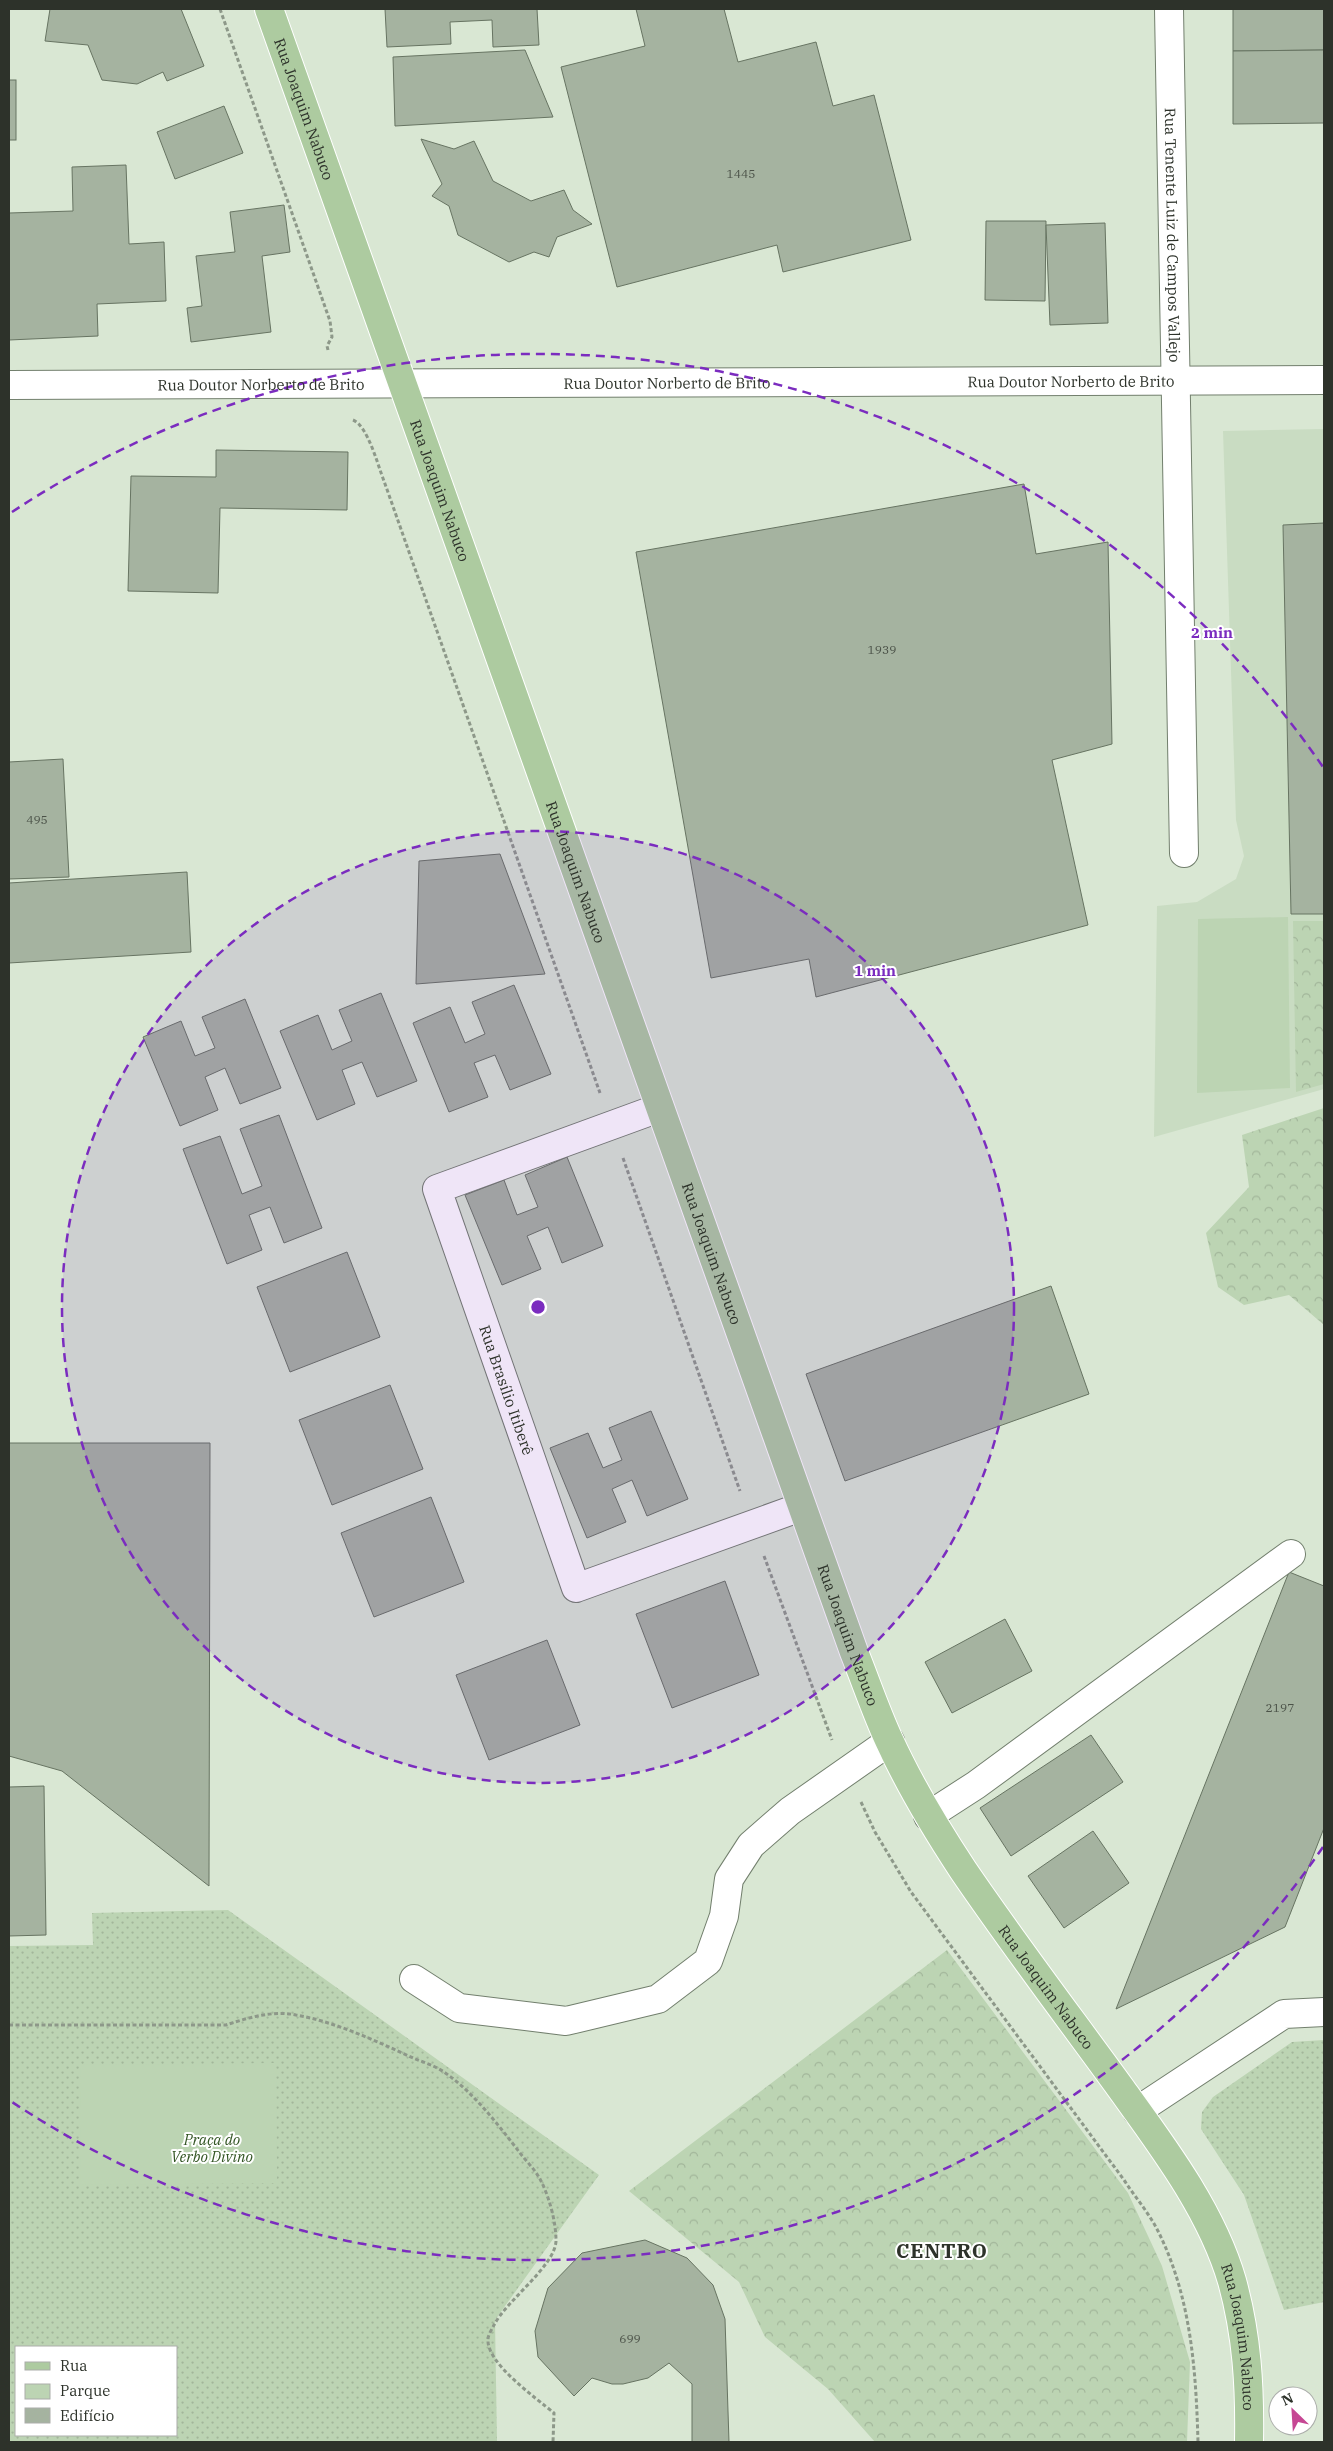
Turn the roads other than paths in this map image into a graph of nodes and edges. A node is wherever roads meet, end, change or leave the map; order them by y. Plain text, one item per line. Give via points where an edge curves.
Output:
1 (269, 9) edge
2 (1169, 9) edge
3 (1175, 380) junction
4 (1324, 380) edge
5 (402, 383) junction
6 (9, 385) edge
7 (1184, 853) dead end
8 (659, 1108) junction
9 (801, 1507) junction
10 (1291, 1554) dead end
11 (890, 1741) junction
12 (928, 1816) junction
13 (414, 1979) dead end
14 (1324, 2012) edge
15 (1137, 2112) junction
16 (1249, 2442) edge

1 - 5 main road, Rua Joaquim Nabuco
2 - 3 street, Rua Tenente Luiz de Campos Vallejo
3 - 4 street, Rua Doutor Norberto de Brito
3 - 5 street, Rua Doutor Norberto de Brito
3 - 7 street, Rua Tenente Luiz de Campos Vallejo
5 - 6 street, Rua Doutor Norberto de Brito
5 - 8 main road, Rua Joaquim Nabuco
8 - 9 main road, Rua Joaquim Nabuco
8 - 9 street, Rua Brasílio Itiberê via 437,1189 576,1588
9 - 11 main road, Rua Joaquim Nabuco
10 - 12 street via 976,1785
11 - 12 main road, Rua Joaquim Nabuco
11 - 13 street via 790,1811 751,1845 729,1879 724,1916 708,1962 658,1999 566,2021 459,2008
12 - 15 main road, Rua Joaquim Nabuco
14 - 15 street via 1284,2014
15 - 16 main road, Rua Joaquim Nabuco via 1177,2170 1209,2225 1231,2279 1245,2336 1250,2389

